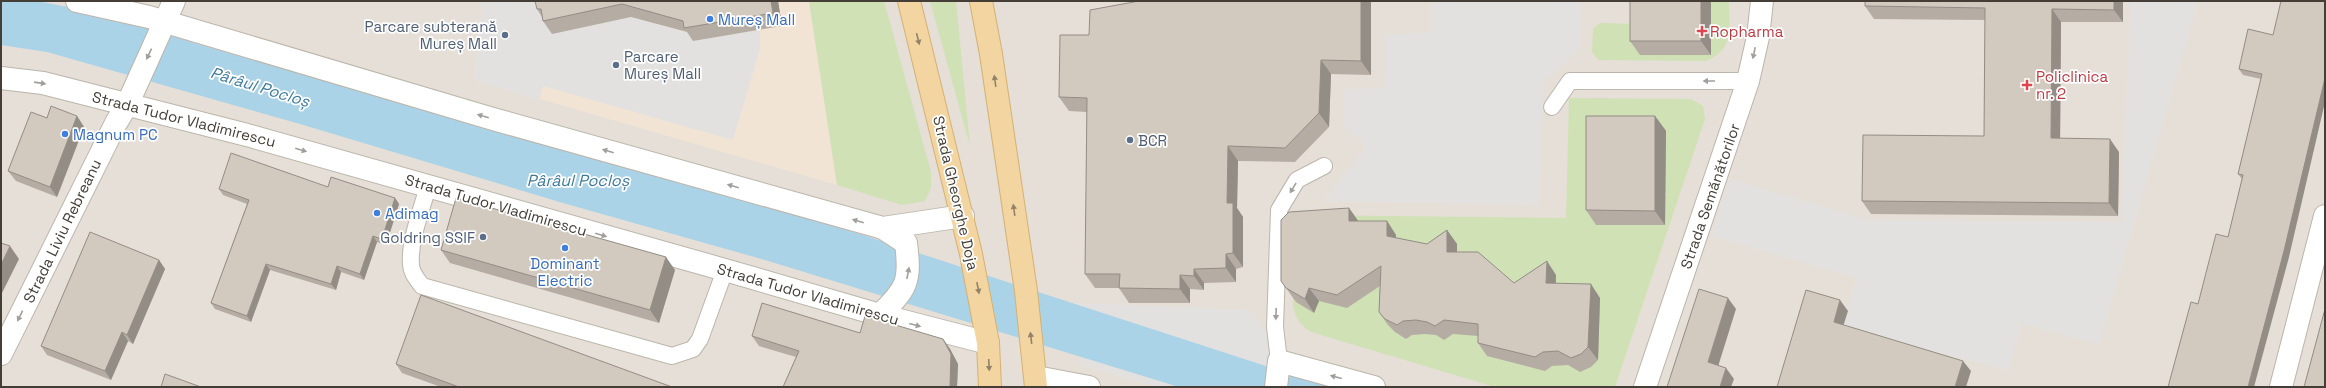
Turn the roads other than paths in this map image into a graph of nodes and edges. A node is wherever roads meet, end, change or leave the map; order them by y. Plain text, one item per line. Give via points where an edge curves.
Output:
1 (77, 1) edge
2 (174, 1) edge
3 (909, 1) edge
4 (981, 1) edge
5 (994, 1) edge
6 (1762, 1) edge
7 (163, 24) junction
8 (991, 54) junction
9 (1, 78) edge
10 (1748, 81) junction
11 (128, 103) junction
12 (1552, 107) dead end
13 (1324, 166) dead end
14 (428, 186) junction
15 (963, 216) junction
16 (2325, 216) edge
17 (883, 228) junction
18 (725, 270) junction
19 (880, 315) junction
20 (988, 343) junction
21 (1, 354) edge
22 (1279, 361) junction
23 (1036, 382) edge
24 (990, 387) edge
25 (1089, 387) edge
26 (1276, 387) edge
27 (1374, 387) edge
28 (1644, 387) edge
29 (2281, 387) edge

1 - 7 street
2 - 7 street, Strada Liviu Rebreanu
3 -> 15 main road, Strada Gheorghe Doja
4 - 8 main road
5 - 8 main road
6 -> 10 street, Strada Semănătorilor via 1758,36
7 -> 11 street, Strada Liviu Rebreanu
17 -> 7 street
23 -> 8 main road
9 -> 11 street, Strada Tudor Vladimirescu via 43,83
10 -> 12 lane via 1570,81
10 - 28 street, Strada Semănătorilor
11 -> 14 street, Strada Tudor Vladimirescu
11 -> 21 street, Strada Liviu Rebreanu
13 -> 22 lane via 1297,180 1279,210 1276,327
14 -> 18 street, Strada Tudor Vladimirescu
14 - 18 lane via 411,252 414,277 422,286 672,356 693,349 700,339
15 - 17 street
15 -> 20 main road, Strada Gheorghe Doja
16 - 29 street
19 -> 17 street via 901,294 910,270 906,243
18 - 19 street, Strada Tudor Vladimirescu
19 -> 20 street, Strada Tudor Vladimirescu
20 -> 24 main road, Strada Gheorghe Doja
22 - 26 street
27 -> 22 street
23 - 25 street

